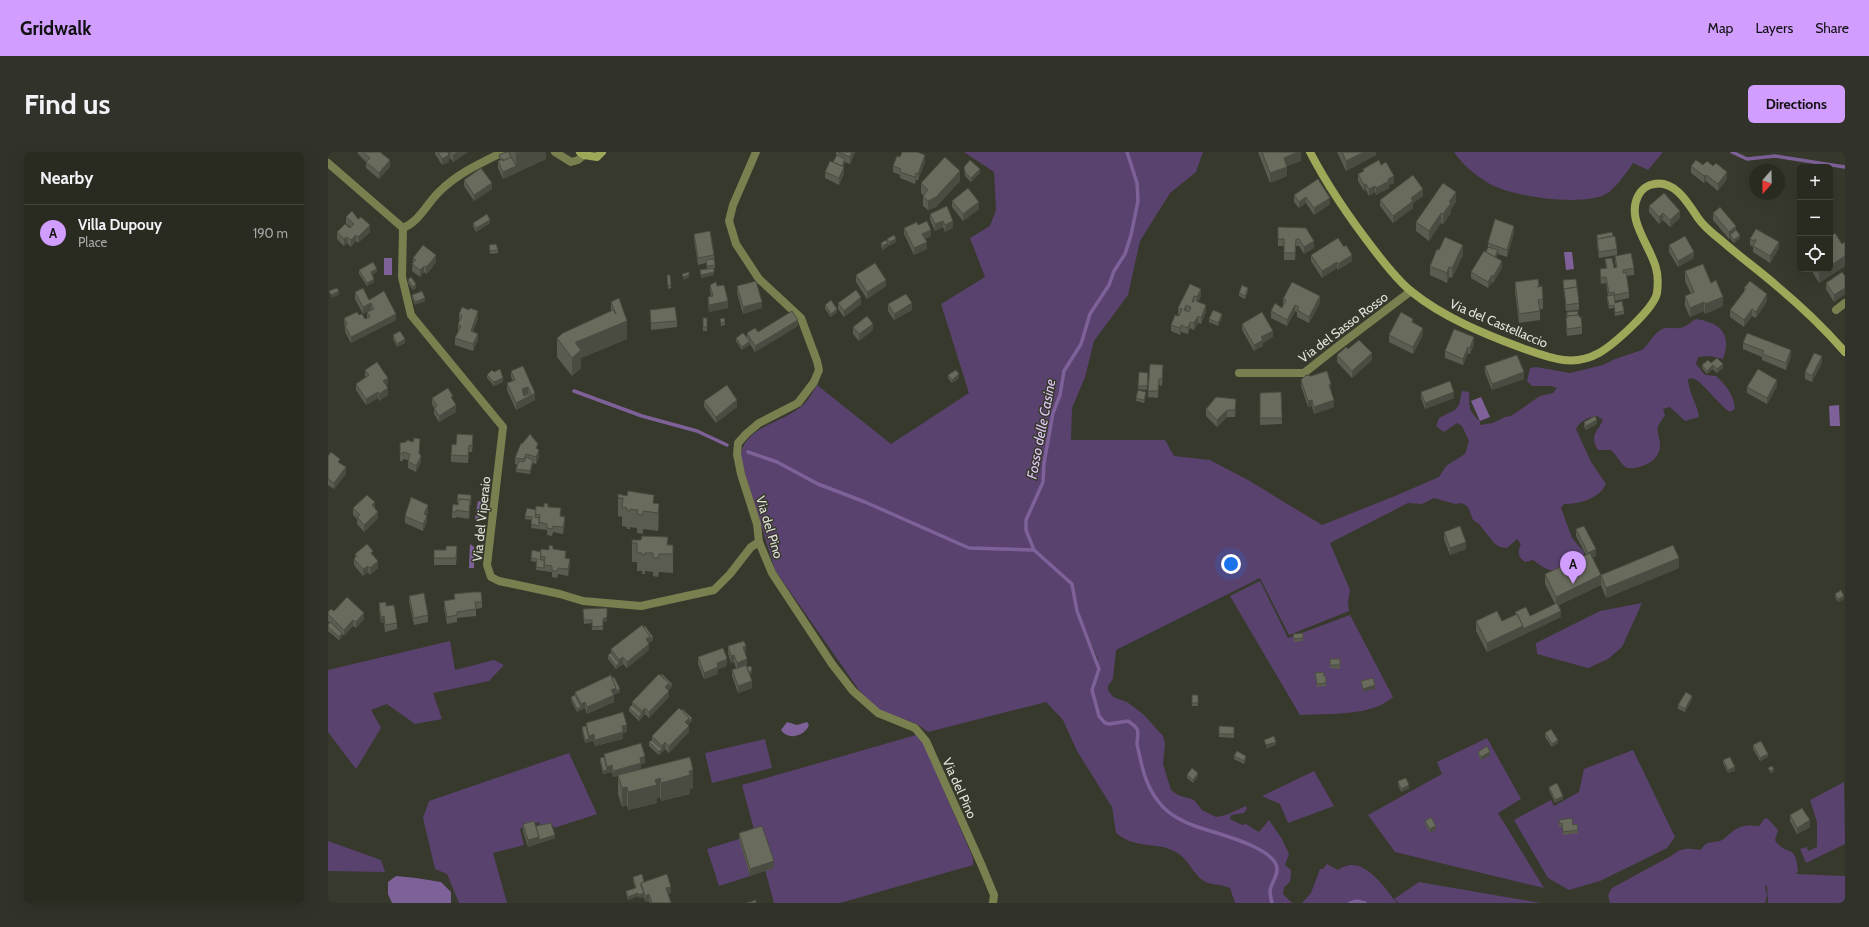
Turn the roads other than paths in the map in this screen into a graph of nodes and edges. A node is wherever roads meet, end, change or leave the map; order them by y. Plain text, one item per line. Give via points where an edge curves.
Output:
1 (503, 152) edge
2 (556, 152) edge
3 (602, 152) edge
4 (756, 152) edge
5 (1310, 152) edge
6 (582, 154) edge
7 (328, 163) edge
8 (403, 228) junction
9 (1411, 292) junction
10 (1845, 303) edge
11 (1836, 310) dead end
12 (1845, 352) edge
13 (1239, 373) dead end
14 (759, 542) junction
15 (993, 903) edge

1 - 8 street via 468,169 439,191 412,224
2 - 6 street via 571,162 578,160
3 - 6 street via 597,157
4 - 14 street, Via del Pino via 733,205 729,221 736,244 759,279 801,318 819,370 814,382 798,404 759,423 738,443 739,467 758,524
5 - 9 street, Via del Castellaccio via 1340,203 1365,238 1391,272
7 - 8 street
8 - 14 street, Via del Viperaio via 402,277 411,315 504,427 487,565 491,577 499,582 583,601 642,606 714,590
9 - 12 street, Via del Castellaccio via 1469,326 1540,354 1562,361 1580,360 1598,354 1633,325 1657,295 1656,268 1634,218 1634,207 1641,191 1647,186 1664,183 1676,189 1702,224 1807,312
9 - 13 street, Via del Sasso Rosso via 1304,373
10 - 11 street
14 - 15 street, Via del Pino via 772,573 820,647 853,691 878,713 915,728 926,741 994,895

